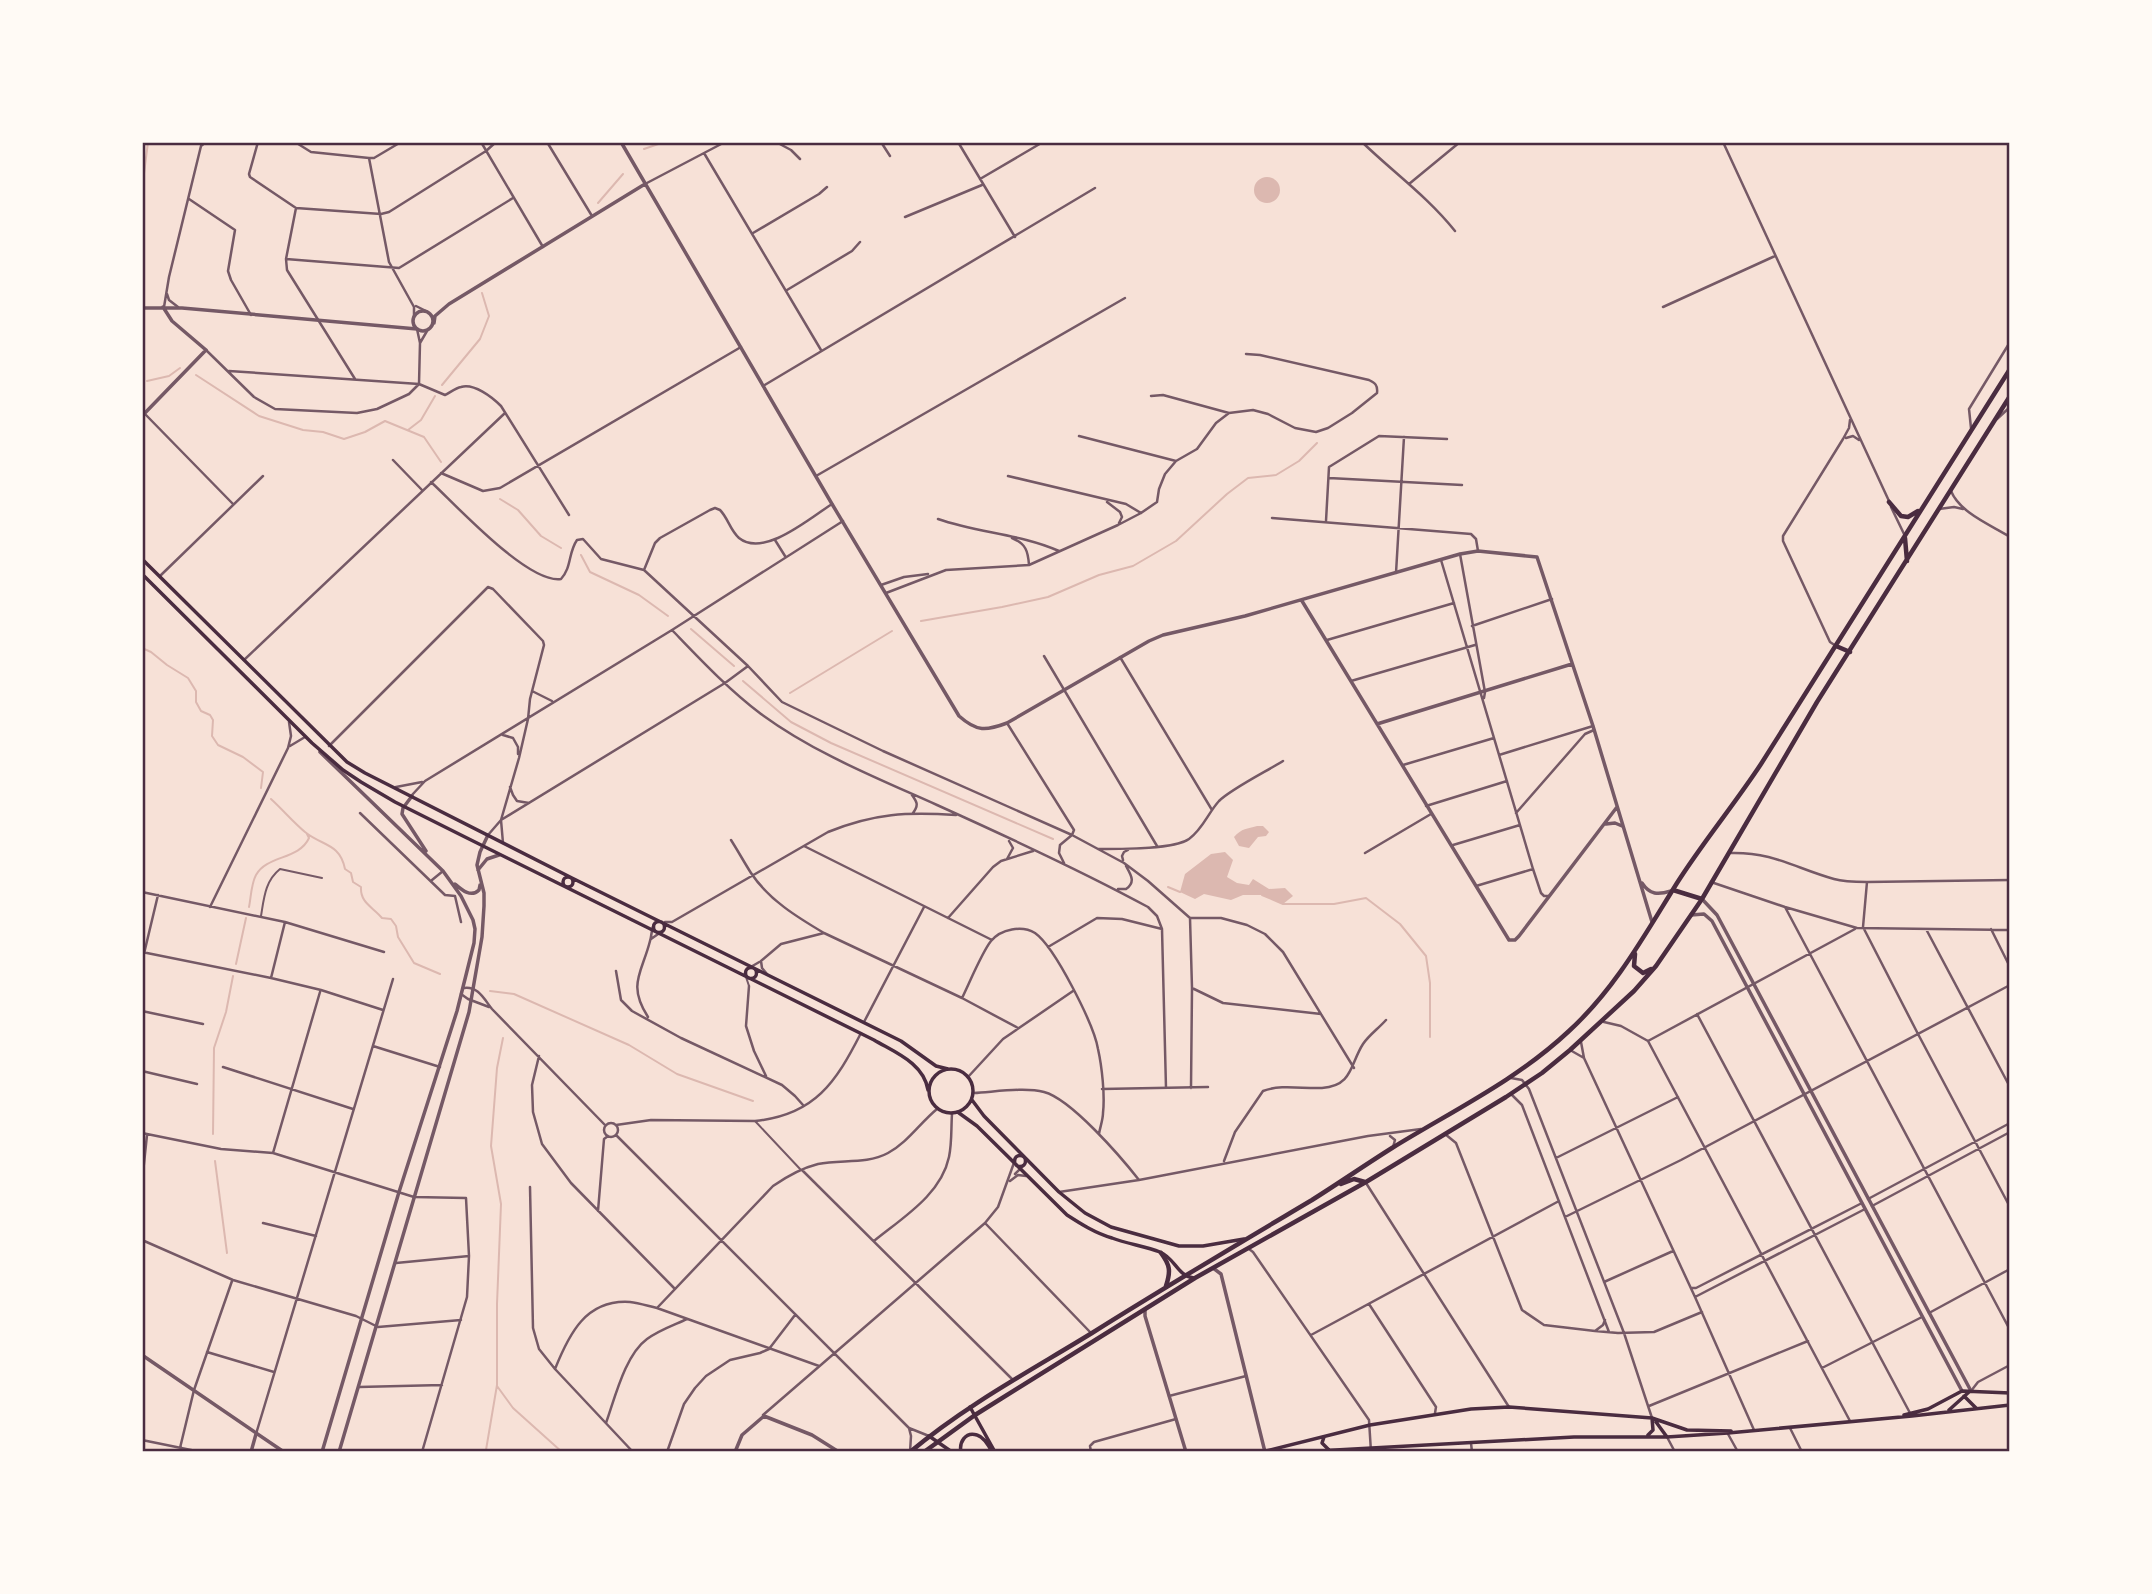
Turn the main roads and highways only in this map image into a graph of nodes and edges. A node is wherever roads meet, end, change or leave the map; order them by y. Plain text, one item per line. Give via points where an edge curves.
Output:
1 (2010, 369) edge
2 (2010, 396) edge
3 (1957, 454) junction
4 (1970, 461) junction
5 (1950, 465) junction
6 (1960, 475) junction
7 (1889, 502) road end
8 (1922, 509) junction
9 (1905, 537) junction
10 (142, 559) edge
11 (1907, 562) junction
12 (142, 574) edge
13 (1836, 646) junction
14 (1850, 652) junction
15 (571, 878) junction
16 (566, 886) junction
17 (1673, 890) junction
18 (1702, 899) junction
19 (662, 922) junction
20 (657, 932) junction
21 (1636, 950) junction
22 (1656, 965) junction
23 (752, 968) junction
24 (749, 977) junction
25 (948, 1069) junction
26 (928, 1090) junction
27 (972, 1100) junction
28 (959, 1112) junction
29 (1024, 1157) junction
30 (1018, 1165) junction
31 (1366, 1182) junction
32 (1312, 1199) junction
33 (1244, 1239) junction
34 (1161, 1252) junction
35 (1184, 1275) junction
36 (1195, 1278) junction
37 (1166, 1286) junction
38 (1963, 1393) junction
39 (2010, 1393) edge
40 (2010, 1405) edge
41 (970, 1407) junction
42 (1976, 1408) junction
43 (1947, 1412) junction
44 (975, 1415) junction
45 (1911, 1415) junction
46 (1652, 1418) junction
47 (1728, 1431) junction
48 (929, 1436) junction
49 (1326, 1436) junction
50 (1647, 1437) junction
51 (1667, 1437) junction
52 (938, 1441) junction
53 (1330, 1450) junction
54 (1371, 1450) edge
55 (910, 1452) edge
56 (924, 1452) edge
57 (952, 1452) edge
58 (961, 1452) edge
59 (994, 1452) edge
60 (1264, 1452) edge
61 (1299, 1452) edge

1 - 3 main road
2 - 4 main road
3 - 4 main road
3 - 5 main road
4 - 6 main road
5 - 6 main road via 1956,466
5 - 8 main road
6 - 11 main road
7 - 8 main road via 1904,517
8 - 9 main road
9 - 11 main road
9 - 13 main road
10 - 15 main road via 347,762
11 - 14 main road
12 - 16 main road via 343,770 377,792
13 - 14 main road
13 - 17 main road via 1737,801
14 - 18 main road
15 - 16 main road via 573,883
15 - 19 main road
16 - 20 main road
17 - 18 main road
17 - 21 main road
18 - 22 main road
19 - 20 main road via 664,928
19 - 20 main road via 654,924
19 - 23 main road
20 - 24 main road
21 - 22 main road via 1634,966 1638,971
21 - 32 main road via 1590,1011 1544,1052
22 - 31 main road via 1601,1022 1525,1084
23 - 24 main road
23 - 24 main road via 757,974
23 - 25 main road
24 - 26 main road via 861,1033 915,1066
25 - 26 main road via 935,1076
25 - 27 main road via 968,1077 974,1087
26 - 28 main road via 937,1109
27 - 28 main road
27 - 29 main road
28 - 30 main road
29 - 30 main road via 1026,1162
29 - 30 main road via 1018,1156
29 - 33 main road via 1085,1213 1111,1227 1179,1246
30 - 34 main road via 1080,1224
31 - 32 main road via 1354,1178
31 - 36 main road
32 - 33 main road
33 - 35 main road
34 - 35 main road
34 - 37 main road via 1170,1269
35 - 36 main road
35 - 37 main road
36 - 44 main road
37 - 41 main road
38 - 39 main road
38 - 42 main road
38 - 43 main road
38 - 45 main road
40 - 42 main road
41 - 44 main road
41 - 48 main road
42 - 43 main road
43 - 45 main road
44 - 52 main road
44 - 59 main road
45 - 47 main road
46 - 47 main road via 1687,1430
46 - 49 main road via 1509,1407 1471,1409
46 - 50 main road via 1653,1430
46 - 51 main road
47 - 51 main road
48 - 52 main road
48 - 55 main road
49 - 53 main road via 1322,1443
49 - 60 main road
50 - 51 main road
50 - 54 main road
52 - 56 main road
52 - 57 main road
53 - 54 main road
53 - 61 main road
58 - 59 main road via 962,1440 975,1435

